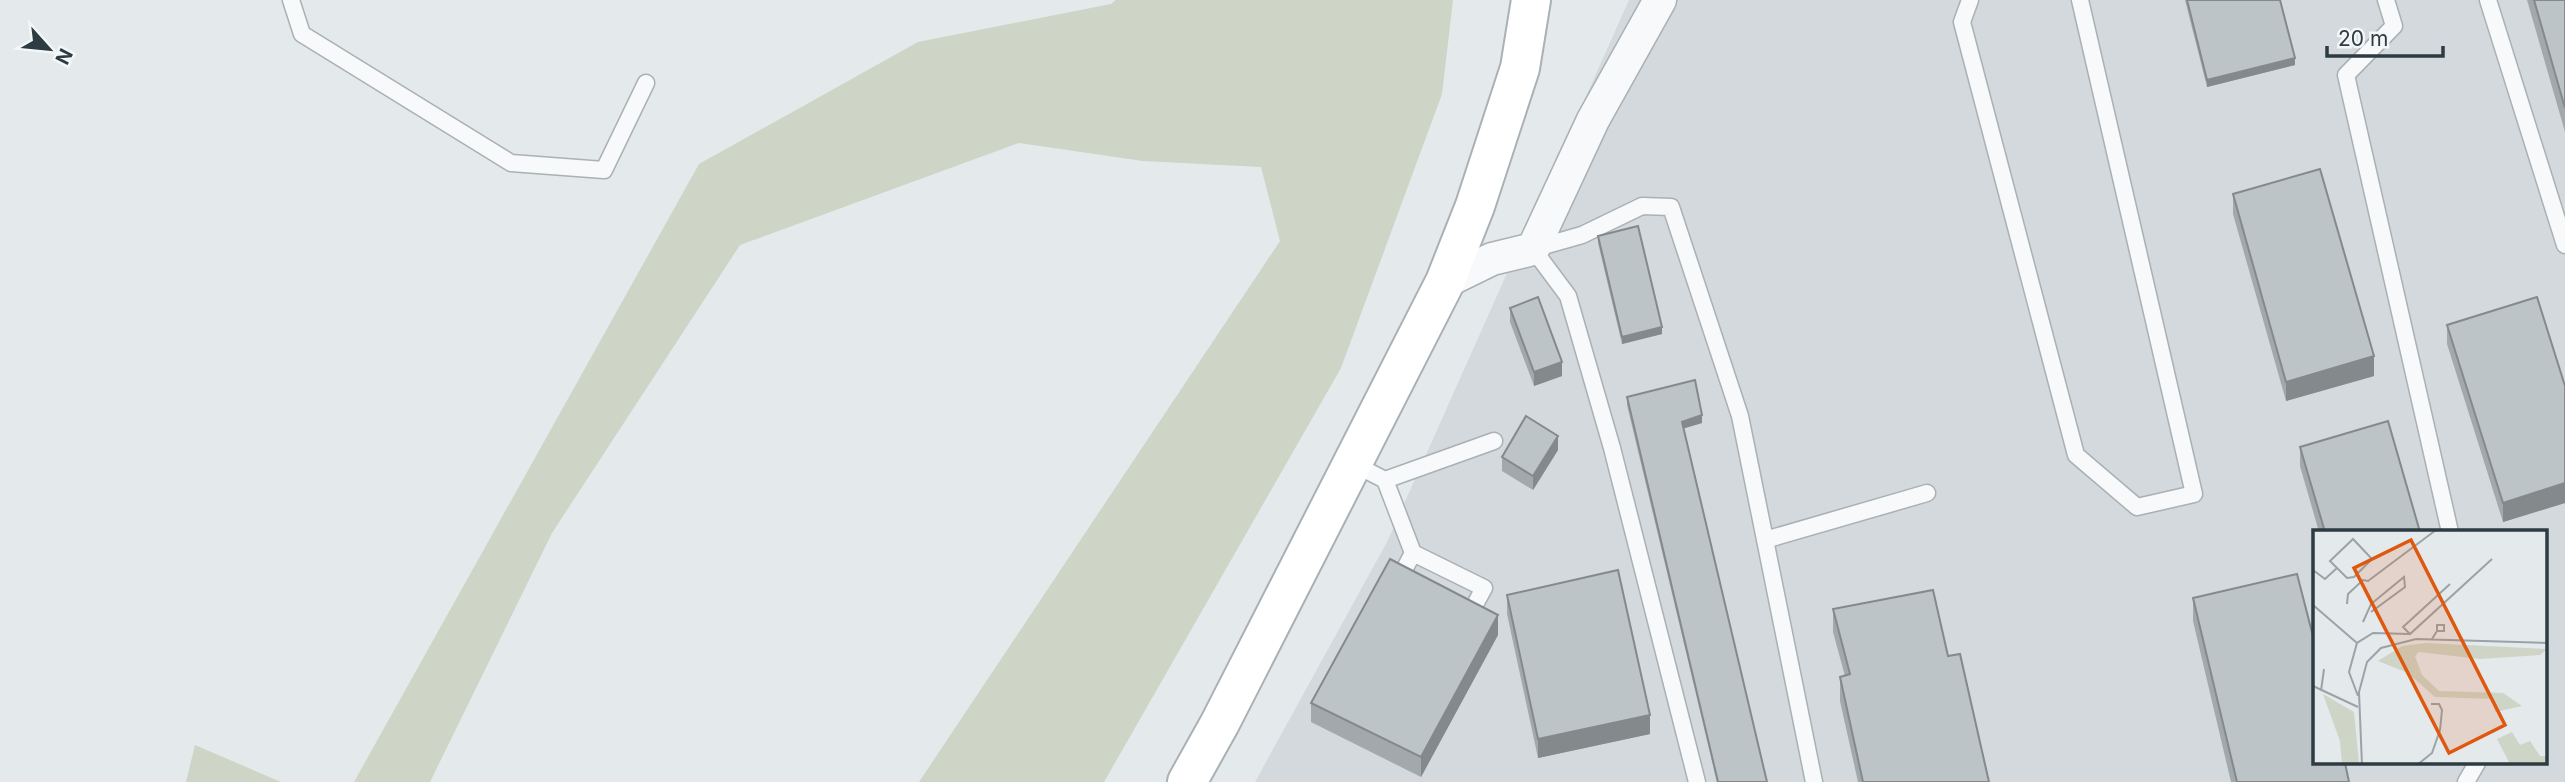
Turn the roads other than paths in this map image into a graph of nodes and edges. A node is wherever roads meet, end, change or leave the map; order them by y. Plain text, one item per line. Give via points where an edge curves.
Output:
1 (290, 0) edge
2 (1531, 0) edge
3 (1660, 0) edge
4 (1970, 0) edge
5 (2080, 0) edge
6 (2386, 0) edge
7 (2488, 0) edge
8 (646, 83) dead end
9 (2565, 245) edge
10 (1533, 249) junction
11 (1445, 282) junction
12 (1494, 441) dead end
13 (1368, 471) junction
14 (1927, 493) dead end
15 (2450, 530) edge
16 (1765, 541) junction
17 (1413, 553) junction
18 (1389, 598) edge
19 (1459, 634) edge
20 (2476, 764) edge
21 (1187, 782) edge
22 (1697, 782) edge
23 (1814, 782) edge
24 (2466, 782) edge

1 - 8 lane via 302,34 511,163 604,170
2 - 11 main road via 1520,68
3 - 10 street via 1593,120
4 - 5 lane via 1962,22 2077,455 2137,507 2194,494
6 - 15 lane via 2394,26 2346,75
7 - 9 lane
10 - 11 street via 1492,259
10 - 16 lane via 1582,235 1642,206 1671,207 1740,416
10 - 22 lane via 1567,296 1612,448
11 - 13 main road
12 - 13 lane
13 - 17 lane
13 - 21 main road
14 - 16 lane
16 - 23 lane
17 - 18 lane
17 - 19 lane via 1484,588
20 - 24 lane

